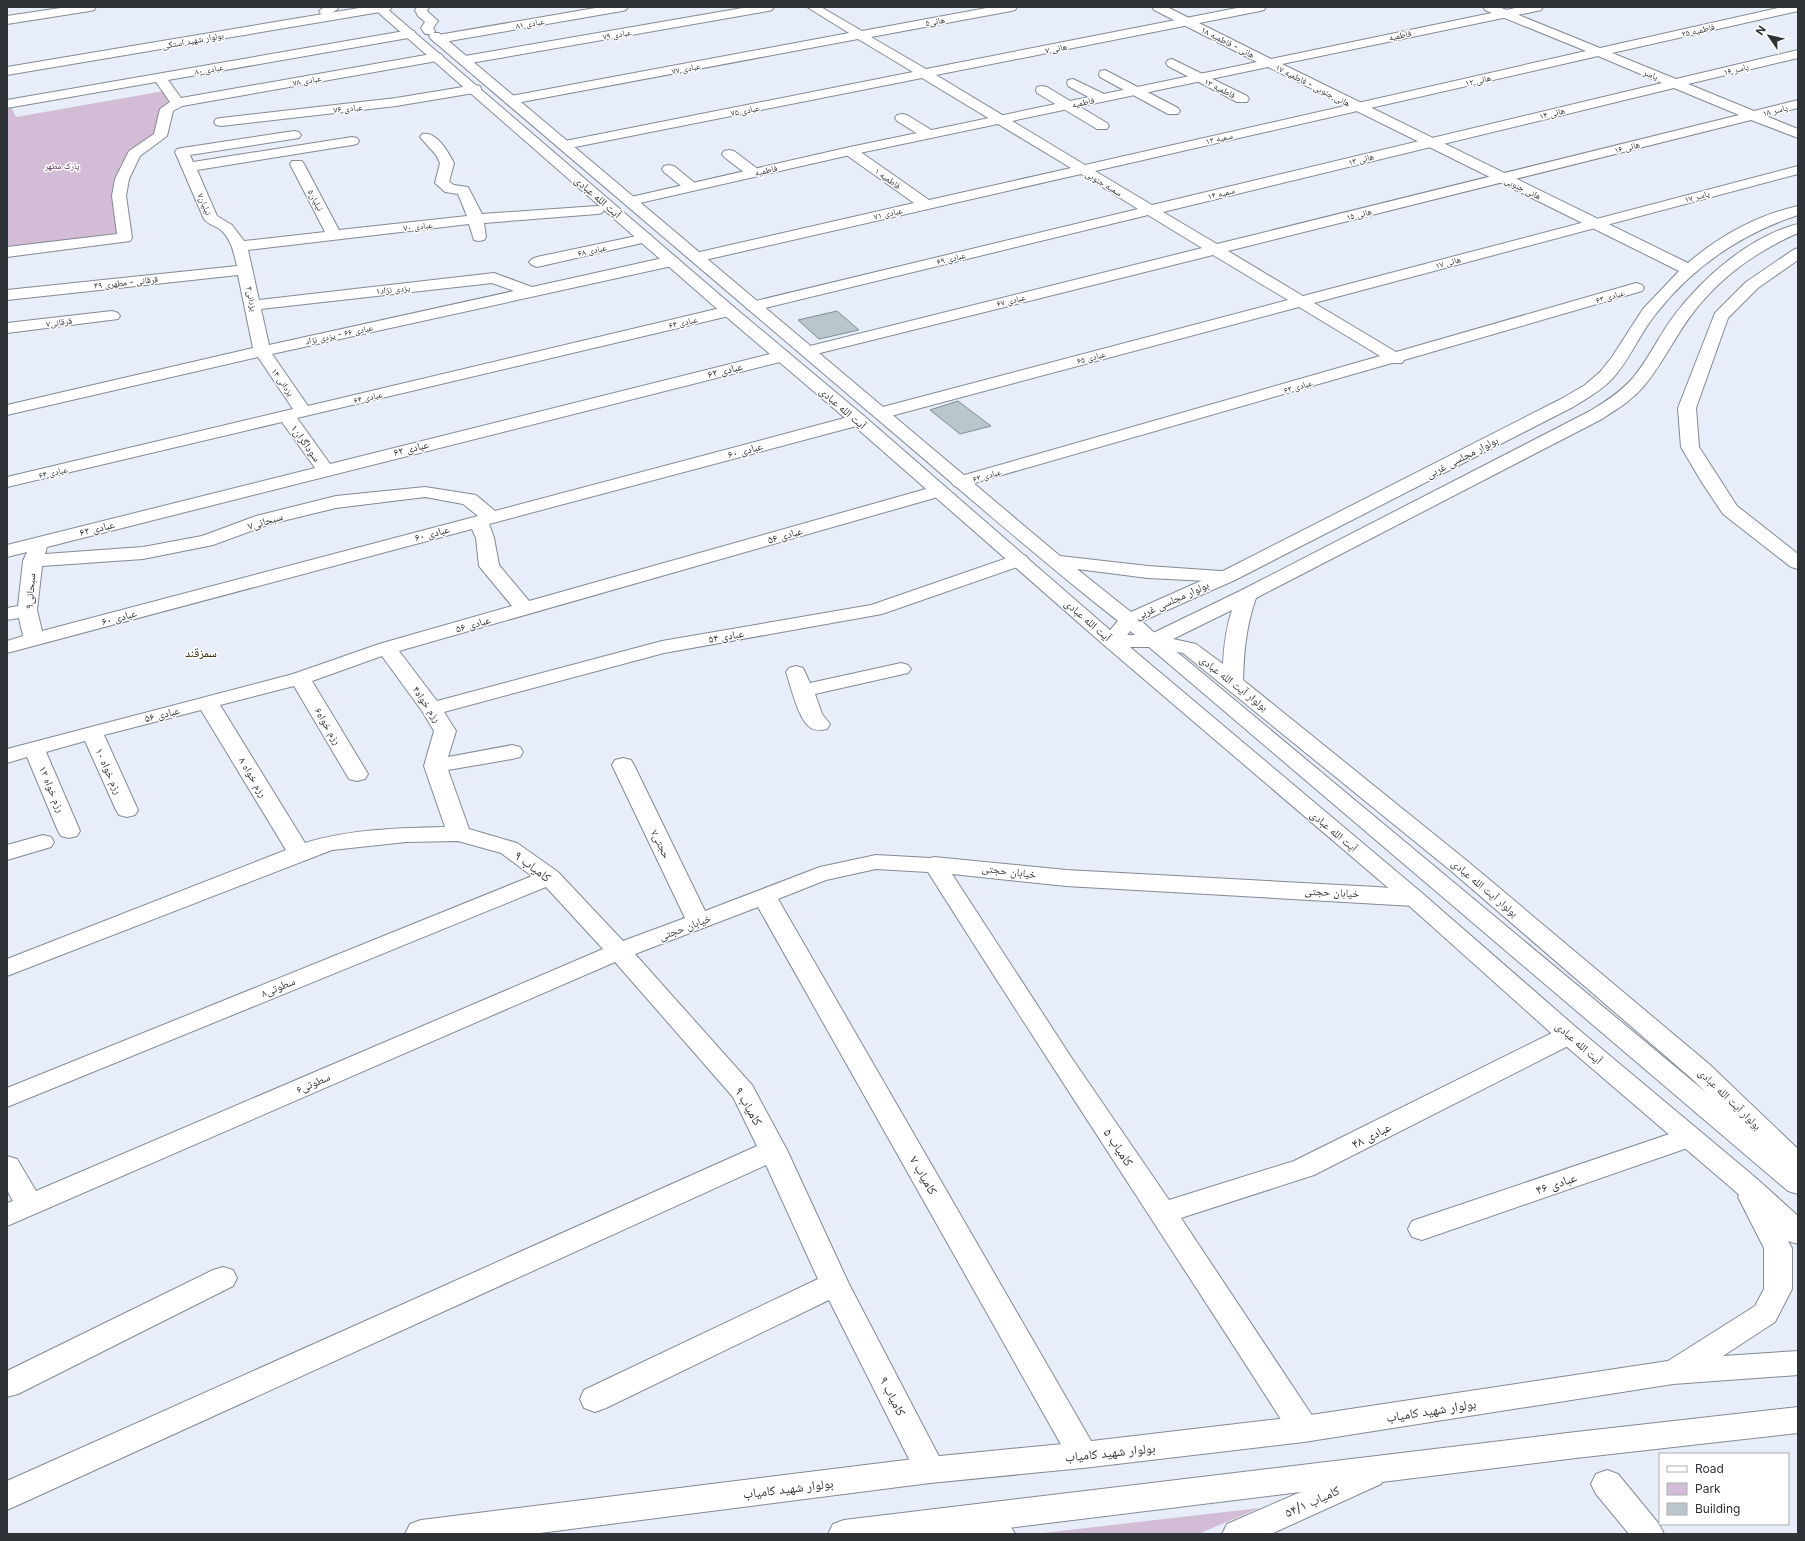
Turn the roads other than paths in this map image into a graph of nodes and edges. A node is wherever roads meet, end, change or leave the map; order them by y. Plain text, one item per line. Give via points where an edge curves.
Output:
1 (90, 7) edge
2 (347, 7) edge
3 (382, 7) edge
4 (423, 7) edge
5 (622, 7) edge
6 (768, 7) edge
7 (813, 7) edge
8 (1011, 7) edge
9 (1158, 7) edge
10 (1260, 7) edge
11 (1489, 7) edge
12 (1537, 7) edge
13 (1798, 8) edge
14 (329, 9) edge
15 (1504, 14) junction
16 (7, 20) edge
17 (1186, 22) junction
18 (412, 27) junction
19 (434, 35) junction
20 (860, 35) junction
21 (1598, 52) junction
22 (1798, 54) edge
23 (437, 57) junction
24 (465, 60) junction
25 (1172, 63) dead end
26 (1269, 63) junction
27 (7, 64) edge
28 (7, 71) edge
29 (925, 74) junction
30 (1105, 74) dead end
31 (159, 77) junction
32 (1199, 77) junction
33 (1073, 83) dead end
34 (1674, 84) junction
35 (475, 89) junction
36 (1042, 90) dead end
37 (1136, 91) junction
38 (1101, 98) junction
39 (1242, 98) dead end
40 (511, 100) junction
41 (178, 103) junction
42 (7, 104) edge
43 (1798, 104) edge
44 (1068, 105) junction
45 (1357, 107) junction
46 (1173, 110) dead end
47 (1752, 116) junction
48 (902, 118) dead end
49 (1001, 119) junction
50 (221, 122) dead end
51 (1102, 126) dead end
52 (928, 134) junction
53 (1798, 134) edge
54 (294, 135) dead end
55 (427, 137) dead end
56 (352, 141) dead end
57 (1430, 143) junction
58 (566, 145) junction
59 (850, 151) junction
60 (729, 154) dead end
61 (297, 164) dead end
62 (189, 167) junction
63 (668, 169) dead end
64 (1081, 169) junction
65 (1798, 170) edge
66 (754, 173) junction
67 (1292, 176) joint
68 (1502, 178) junction
69 (691, 187) junction
70 (631, 201) junction
71 (925, 204) junction
72 (597, 210) dead end
73 (1149, 210) junction
74 (1798, 210) edge
75 (476, 219) junction
76 (1596, 223) junction
77 (1798, 228) edge
78 (336, 236) junction
79 (479, 237) dead end
80 (646, 238) junction
81 (240, 246) junction
82 (1215, 250) junction
83 (7, 252) edge
84 (1798, 253) edge
85 (696, 257) junction
86 (672, 261) junction
87 (537, 262) dead end
88 (1688, 269) junction
89 (246, 270) junction
90 (1636, 288) dead end
91 (530, 292) junction
92 (7, 295) edge
93 (1301, 302) junction
94 (253, 305) junction
95 (753, 306) junction
96 (728, 311) junction
97 (112, 316) dead end
98 (7, 328) edge
99 (262, 351) junction
100 (808, 351) junction
101 (782, 356) junction
102 (1396, 358) junction
103 (7, 410) edge
104 (304, 412) junction
105 (881, 413) junction
106 (287, 416) junction
107 (858, 420) junction
108 (325, 470) junction
109 (7, 482) edge
110 (960, 482) junction
111 (939, 491) junction
112 (485, 519) junction
113 (40, 543) junction
114 (7, 551) edge
115 (1018, 560) junction
116 (33, 561) junction
117 (1054, 561) junction
118 (1798, 563) edge
119 (1228, 576) junction
120 (1247, 595) junction
121 (525, 609) junction
122 (27, 610) junction
123 (7, 614) edge
124 (1129, 620) junction
125 (34, 640) junction
126 (1111, 641) junction
127 (1152, 641) junction
128 (7, 647) edge
129 (386, 648) junction
130 (901, 669) dead end
131 (300, 678) junction
132 (1233, 682) junction
133 (207, 702) junction
134 (432, 709) junction
135 (819, 724) dead end
136 (92, 732) junction
137 (34, 748) junction
138 (512, 752) dead end
139 (7, 756) edge
140 (623, 765) dead end
141 (435, 766) junction
142 (357, 774) dead end
143 (127, 810) dead end
144 (69, 831) dead end
145 (459, 834) junction
146 (43, 842) dead end
147 (7, 853) edge
148 (299, 853) junction
149 (934, 864) junction
150 (550, 877) junction
151 (764, 896) junction
152 (1414, 898) junction
153 (699, 922) junction
154 (619, 951) junction
155 (7, 968) edge
156 (1569, 1034) junction
157 (7, 1098) edge
158 (1737, 1132) junction
159 (1690, 1137) junction
160 (773, 1150) junction
161 (1798, 1165) edge
162 (7, 1166) edge
163 (1798, 1174) edge
164 (1798, 1184) edge
165 (1746, 1185) junction
166 (18, 1210) edge
167 (1163, 1213) junction
168 (1422, 1229) dead end
169 (1798, 1233) edge
170 (224, 1278) dead end
171 (835, 1284) junction
172 (1798, 1363) edge
173 (1673, 1372) junction
174 (7, 1385) edge
175 (594, 1399) dead end
176 (1798, 1420) edge
177 (1304, 1429) junction
178 (1083, 1455) junction
179 (1386, 1468) junction
180 (930, 1470) junction
181 (1607, 1484) dead end
182 (7, 1496) edge
183 (959, 1519) junction
184 (421, 1534) edge
185 (844, 1534) edge
186 (999, 1534) edge
187 (1238, 1534) edge
188 (1648, 1534) edge

1 - 16 street
2 - 14 street, بولوار شهید استکی
3 - 18 street, آیت الله عبادی
3 - 28 street, بولوار شهید استکی
4 - 19 street via 422,13 432,21 427,28
5 - 19 street, عبادی ۸۱
6 - 24 street, عبادی ۷۹
7 - 20 street, سمیه جنوبی
8 - 20 street, هانی۵
9 - 17 street, هانی - فاطمیه ۱۸
10 - 17 street, هانی ۷
11 - 15 street, یاسر
12 - 15 street, فاطمیه
13 - 21 street, فاطمیه ۲۵
14 - 27 street, بولوار شهید استکی
15 - 21 street, یاسر
15 - 26 street, فاطمیه
17 - 26 street, هانی - فاطمیه ۱۸
17 - 29 street, هانی ۷
18 - 19 street, آیت الله عبادی
18 - 23 street, آیت الله عبادی
18 - 31 street, عبادی ۸۰
19 - 24 street, آیت الله عبادی
20 - 29 street, سمیه جنوبی
20 - 40 street, عبادی ۷۷
21 - 34 street, یاسر
21 - 45 street, هانی ۱۲
22 - 34 street, یاسر ۱۶
23 - 35 street, آیت الله عبادی
23 - 41 street, عبادی ۷۸
24 - 40 street, آیت الله عبادی
25 - 32 street, فاطمیه ۱۳
26 - 32 street, فاطمیه
26 - 45 street, هانی جنوبی - فاطمیه ۱۷
29 - 49 street, سمیه جنوبی
29 - 58 street, عبادی ۷۵
30 - 37 street
31 - 41 street
31 - 42 street, عبادی ۸۰
32 - 37 street, فاطمیه
32 - 39 street, فاطمیه ۱۳
33 - 38 street
34 - 47 street, یاسر
34 - 57 street, هانی ۱۴
35 - 50 street, عبادی ۷۶ via 396,102
35 - 80 street, آیت الله عبادی
36 - 44 street
37 - 38 street, فاطمیه
37 - 46 street
38 - 44 street, فاطمیه
40 - 58 street, آیت الله عبادی
41 - 83 street via 167,109 160,136 134,154 122,179 119,196 125,238
43 - 47 street, یاسر ۱۸
44 - 49 street, فاطمیه
44 - 51 street
45 - 57 street, هانی جنوبی
45 - 64 street, سمیه ۱۲
47 - 53 street, یاسر
47 - 68 street, هانی ۱۶
48 - 52 street
49 - 52 street, فاطمیه
49 - 64 street, سمیه جنوبی
52 - 59 street, فاطمیه
54 - 62 street, نیلیان۷ via 182,152
55 - 75 street via 442,153 447,163 442,183 450,189 463,190
56 - 62 street
57 - 67 street, هانی ۱۳
57 - 68 street, هانی جنوبی
58 - 70 street, آیت الله عبادی
59 - 66 street, فاطمیه
59 - 71 street, فاطمیه ۱
60 - 66 street
61 - 78 street, نیلیان۵
62 - 81 street, نیلیان۷ via 210,219 227,228
63 - 69 street
64 - 71 street, عبادی ۷۱
64 - 73 street, سمیه جنوبی
65 - 76 street, یاسر ۱۷
66 - 69 street, فاطمیه
67 - 73 street, سمیه ۱۴
68 - 76 street, هانی جنوبی
68 - 82 street, هانی ۱۵
69 - 70 street, فاطمیه
70 - 85 street, آیت الله عبادی
71 - 85 street, عبادی ۷۱
72 - 75 street, عبادی ۷۰
73 - 82 street, سمیه جنوبی
73 - 95 street, عبادی ۶۹
74 - 88 street, بولوار مجلسی غربی via 1754,226 1725,242
75 - 78 street, عبادی ۷۰
75 - 79 street
76 - 88 street, هانی جنوبی
76 - 93 street, هانی ۱۷
77 - 120 street via 1751,250 1717,276 1679,320 1645,374 1628,393 1602,410
78 - 81 street, عبادی ۷۰
80 - 86 street, آیت الله عبادی
80 - 87 street, عبادی ۶۸
81 - 89 street, یزدانی۳
82 - 93 street, سمیه جنوبی
82 - 100 street, عبادی ۶۷
84 - 118 street via 1752,285 1721,316 1687,408 1690,447 1730,510
85 - 95 street, آیت الله عبادی
86 - 91 street, عبادی ۶۶ - یزدی نژاد
86 - 96 street, آیت الله عبادی
88 - 119 street, بولوار مجلسی غربی via 1648,313 1614,367 1598,383 1567,403
89 - 92 street, قرقانی - مطهری ۴۹
89 - 94 street, یزدانی۳
90 - 102 street, عبادی ۶۳
91 - 94 street, یزدی نژاد۱ via 494,278
91 - 99 street, عبادی ۶۶ - یزدی نژاد
93 - 102 street, سمیه جنوبی
93 - 105 street, عبادی ۶۵
94 - 99 street, یزدانی۳
95 - 100 street, آیت الله عبادی
96 - 101 street, آیت الله عبادی
96 - 104 street, عبادی ۶۴
97 - 98 street, قرقانی۷
99 - 103 street, عبادی ۶۶ - یزدی نژاد
99 - 104 street, یزدانی ۱۴
100 - 105 street, آیت الله عبادی
101 - 107 street, آیت الله عبادی
101 - 108 street, عبادی ۶۲
102 - 110 street, عبادی ۶۳
104 - 106 street, عبادی ۶۴
105 - 110 street, آیت الله عبادی
106 - 108 street, سوداگران۱
106 - 109 street, عبادی ۶۴
107 - 111 street, آیت الله عبادی
107 - 112 street, عبادی ۶۰
108 - 113 street, عبادی ۶۲
110 - 117 street, آیت الله عبادی
111 - 115 street, آیت الله عبادی
111 - 121 street, عبادی ۵۶
112 - 116 street, سبحانی۷ via 469,499 425,492 336,502 263,520 206,541 143,553
112 - 121 street via 489,566
112 - 125 street, عبادی ۶۰
113 - 114 street, عبادی ۶۲
113 - 116 street, سبحانی۹
115 - 126 street, آیت الله عبادی
115 - 134 street, عبادی ۵۴ via 875,610 662,647
116 - 122 street, سبحانی۹
117 - 119 street via 1148,572
117 - 124 street, آیت الله عبادی
119 - 124 street, بولوار مجلسی غربی
120 - 127 street
120 - 132 street via 1237,627
121 - 129 street, عبادی ۵۶
122 - 123 street
122 - 125 street, سبحانی۹
124 - 126 street, بولوار مجلسی غربی
124 - 127 street, آیت الله عبادی
125 - 128 street, عبادی ۶۰
126 - 127 street
126 - 152 street, آیت الله عبادی
127 - 132 street, بولوار آیت الله عبادی via 1190,648
127 - 158 street, آیت الله عبادی
129 - 131 street, عبادی ۵۶
129 - 134 street, رزم خواه۴
130 - 135 street via 799,682 812,716
131 - 133 street, عبادی ۵۶
131 - 142 street, رزم خواه۶
132 - 161 street, بولوار آیت الله عبادی via 1458,866 1700,1071
133 - 136 street, عبادی ۵۶
133 - 148 street, رزم خواه ۸
134 - 141 street, رزم خواه۴ via 445,730
136 - 137 street, عبادی ۵۶
136 - 143 street, رزم خواه ۱۰
137 - 139 street, عبادی ۵۶
137 - 144 street, رزم خواه ۱۲
138 - 141 street
140 - 153 street, حجتی۷
141 - 145 street
145 - 148 street, کامیاب ۹ via 406,835 329,843
145 - 150 street, کامیاب ۹ via 509,848
146 - 147 street
148 - 155 street, کامیاب ۹
149 - 151 street, خیابان حجتی via 876,862 820,874
149 - 152 street, خیابان حجتی via 1066,878
149 - 167 street, کامیاب ۵ via 1062,1063
150 - 154 street, کامیاب ۹
150 - 157 street, سطوتی۸
151 - 153 street, خیابان حجتی
151 - 178 street, کامیاب ۷
152 - 156 street, آیت الله عبادی
153 - 154 street, خیابان حجتی
154 - 160 street, کامیاب ۹ via 743,1092
154 - 166 street, سطوتی۶
156 - 159 street, آیت الله عبادی
156 - 167 street, عبادی ۴۸ via 1304,1168
158 - 163 street
158 - 164 street, آیت الله عبادی
159 - 165 street, آیت الله عبادی
159 - 168 street, عبادی ۴۶
160 - 171 street, کامیاب ۹
160 - 182 street
162 - 166 street
165 - 169 street, آیت الله عبادی
165 - 173 street via 1778,1248 1778,1289 1765,1314
167 - 177 street, کامیاب ۵
170 - 174 street
171 - 175 street
171 - 180 street, کامیاب ۹
172 - 173 street, بولوار شهید کامیاب
173 - 177 street, بولوار شهید کامیاب
176 - 179 street
177 - 178 street, بولوار شهید کامیاب
178 - 180 street, بولوار شهید کامیاب
179 - 183 street
179 - 187 street, کامیاب ۵۴/۱
180 - 184 street, بولوار شهید کامیاب
181 - 188 street
183 - 185 street
183 - 186 street via 980,1523

